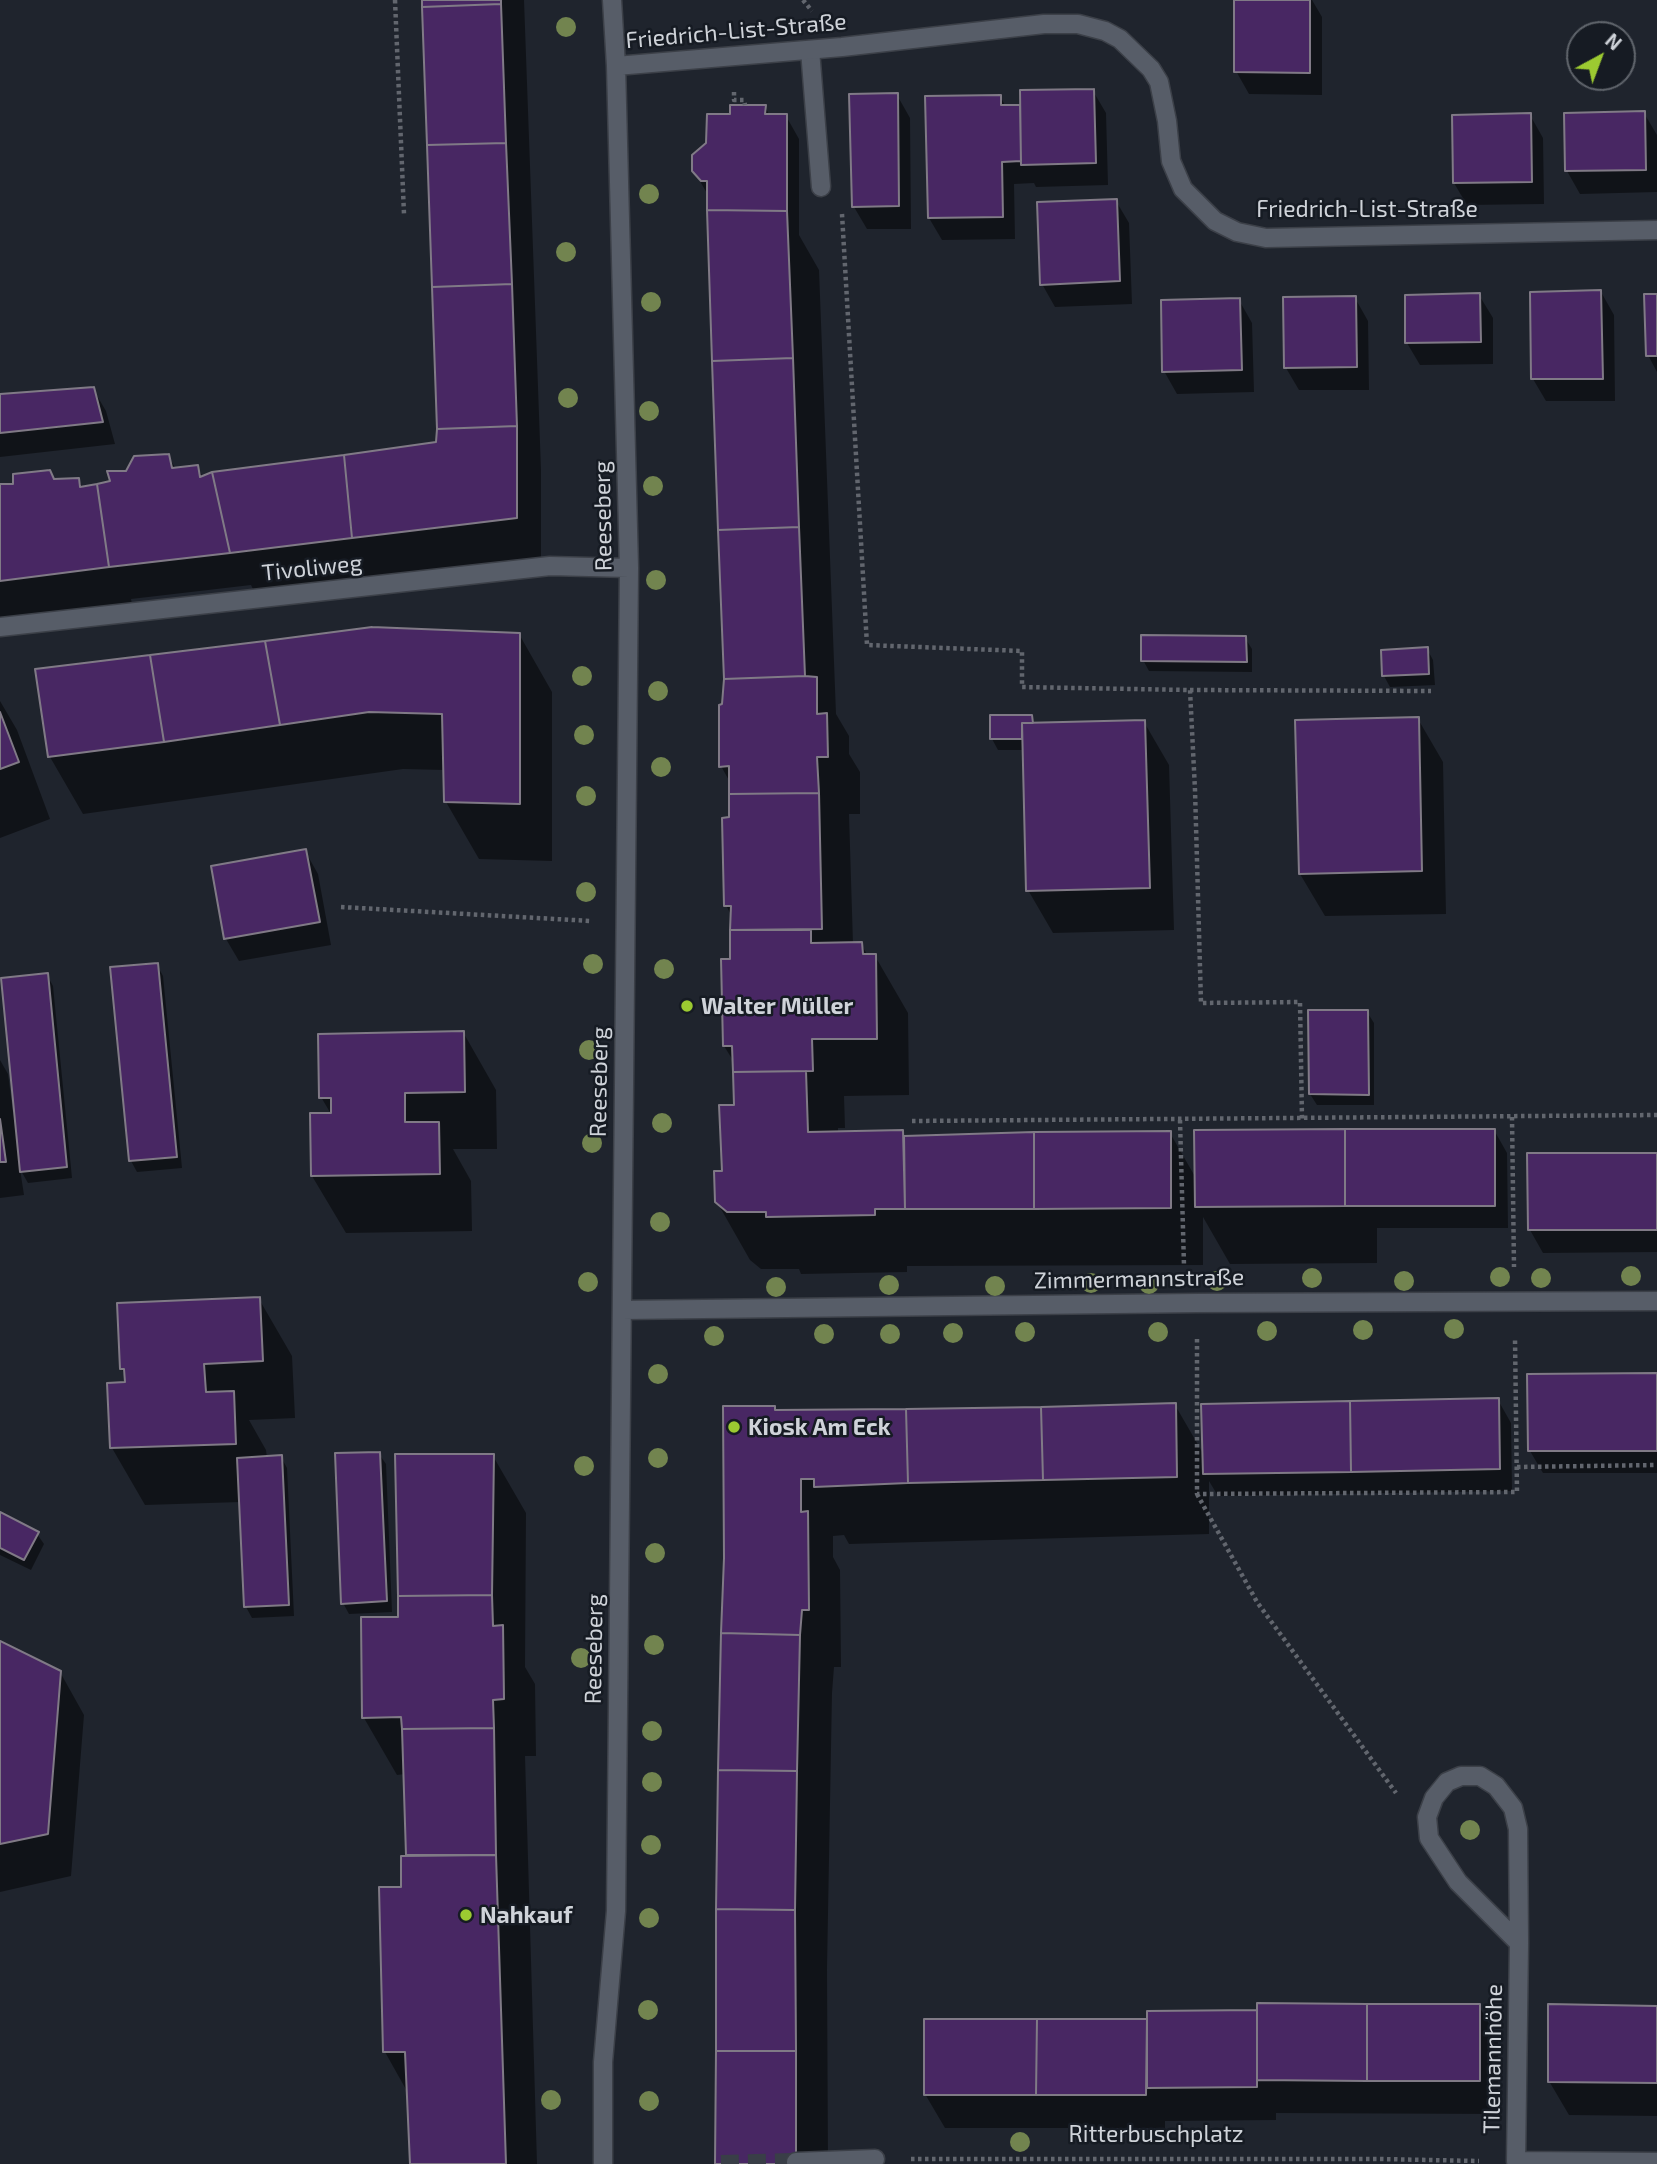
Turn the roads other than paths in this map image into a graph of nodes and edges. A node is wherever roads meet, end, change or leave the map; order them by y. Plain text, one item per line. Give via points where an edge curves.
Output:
1 (612, 0) edge
2 (810, 50) junction
3 (616, 66) junction
4 (821, 187) road end
5 (1657, 230) edge
6 (629, 568) junction
7 (0, 627) edge
8 (1657, 1301) edge
9 (622, 1310) junction
10 (1519, 1943) junction
11 (875, 2159) road end
12 (796, 2162) dead end
13 (1657, 2162) edge
14 (603, 2164) edge

1 - 3 street, Reeseberg
2 - 3 street, Friedrich-List-Straße
2 - 4 street
2 - 5 street, Friedrich-List-Straße via 1062,23 1105,31 1141,58 1159,82 1171,161 1183,189 1215,221 1250,235
3 - 6 street, Reeseberg
6 - 7 street, Tivoliweg via 550,566
6 - 9 street, Reeseberg
8 - 9 street, Zimmermannstraße
9 - 14 street, Reeseberg via 616,1911 603,2062
10 - 10 street, Tilemannhöhe via 1518,1829 1513,1808 1496,1786 1480,1776 1461,1776 1447,1782 1434,1798 1427,1816 1429,1838 1458,1882
10 - 13 street, Tilemannhöhe via 1516,2161
11 - 12 street

